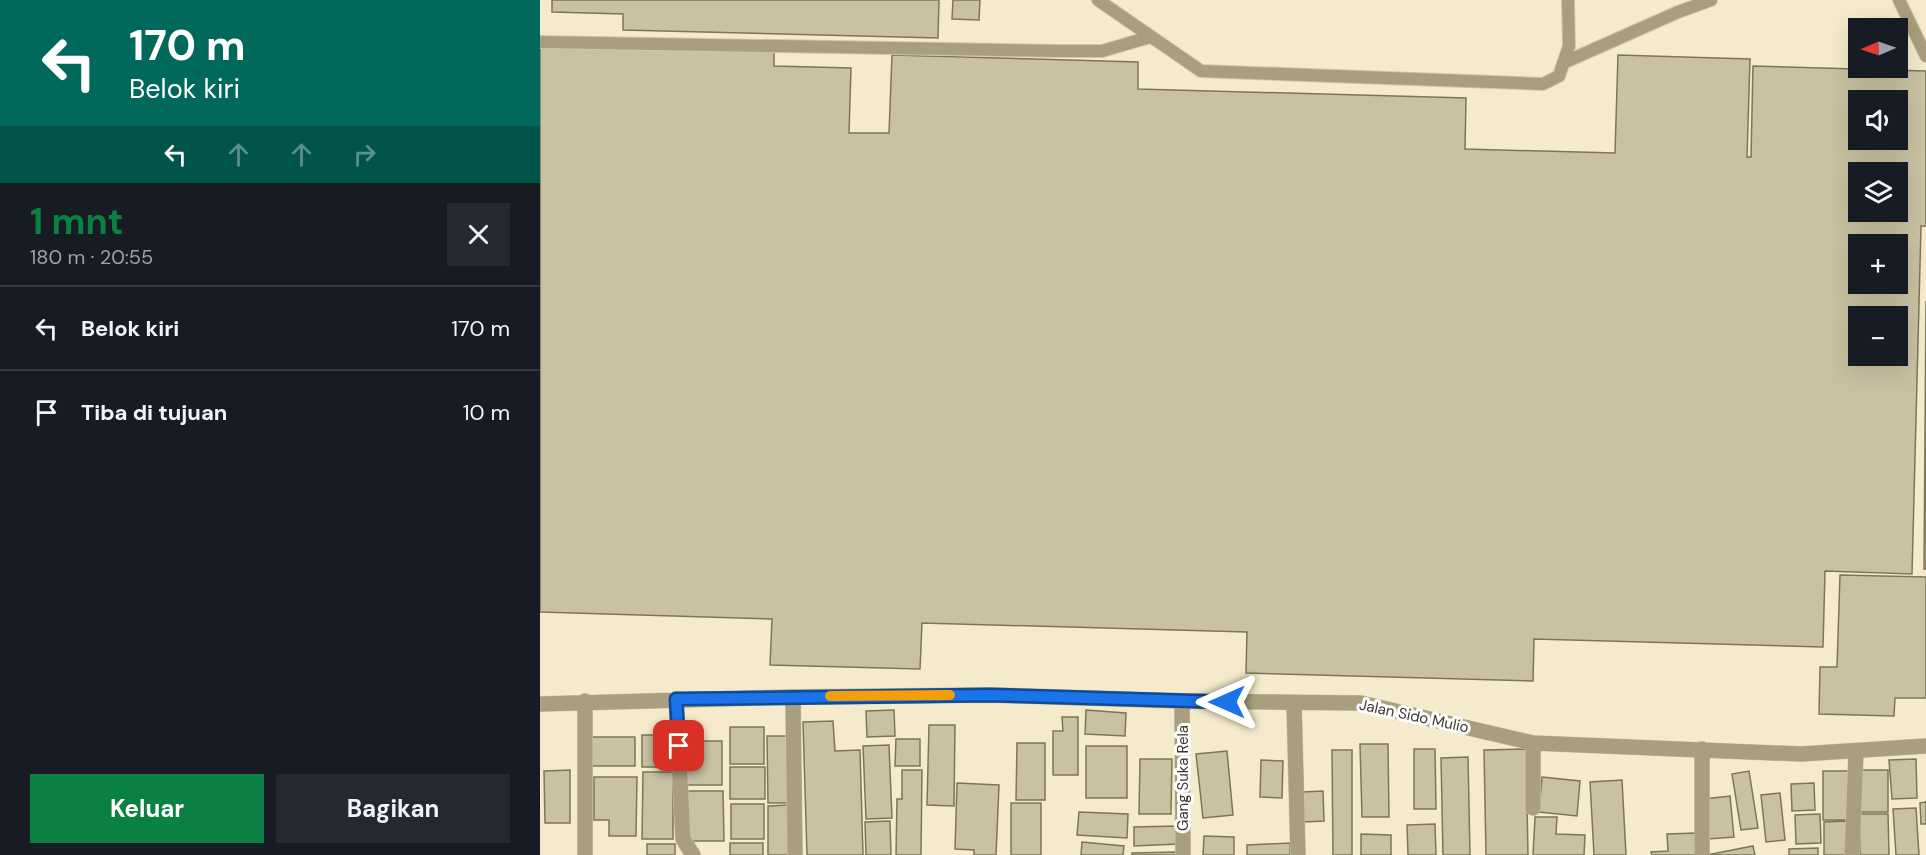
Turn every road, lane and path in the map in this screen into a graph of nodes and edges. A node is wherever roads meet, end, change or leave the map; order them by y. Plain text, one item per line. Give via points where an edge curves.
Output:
1 (1098, 0) edge
2 (1568, 0) edge
3 (1711, 0) edge
4 (1899, 0) edge
5 (1150, 38) junction
6 (540, 42) edge
7 (1926, 57) edge
8 (1563, 63) junction
9 (793, 696) junction
10 (676, 699) junction
11 (585, 701) junction
12 (1182, 701) junction
13 (1294, 703) junction
14 (540, 704) edge
15 (1533, 743) junction
16 (1926, 746) edge
17 (1702, 749) junction
18 (1856, 752) junction
19 (1533, 808) dead end
20 (585, 855) edge
21 (693, 855) edge
22 (795, 855) edge
23 (1183, 855) edge
24 (1298, 855) edge
25 (1702, 855) edge
26 (1852, 855) edge

1 - 5 lane
2 - 8 lane via 1569,46
3 - 8 lane
4 - 7 lane
5 - 6 lane via 1102,51
5 - 8 lane via 1201,71 1543,84 1559,76
9 - 10 street, Jalan Sido Mulio
9 - 12 street, Jalan Sido Mulio via 990,695
9 - 22 street
10 - 11 street, Jalan Sido Mulio
10 - 21 street via 683,838
11 - 14 street, Jalan Sido Mulio
11 - 20 street
12 - 13 street, Jalan Sido Mulio
12 - 23 street, Gang Suka Rela
13 - 15 street, Jalan Sido Mulio via 1360,703
13 - 24 street
15 - 17 street, Jalan Sido Mulio
15 - 19 street
16 - 18 street, Jalan Sido Mulio
17 - 18 street, Jalan Sido Mulio via 1801,754
17 - 25 street
18 - 26 street

